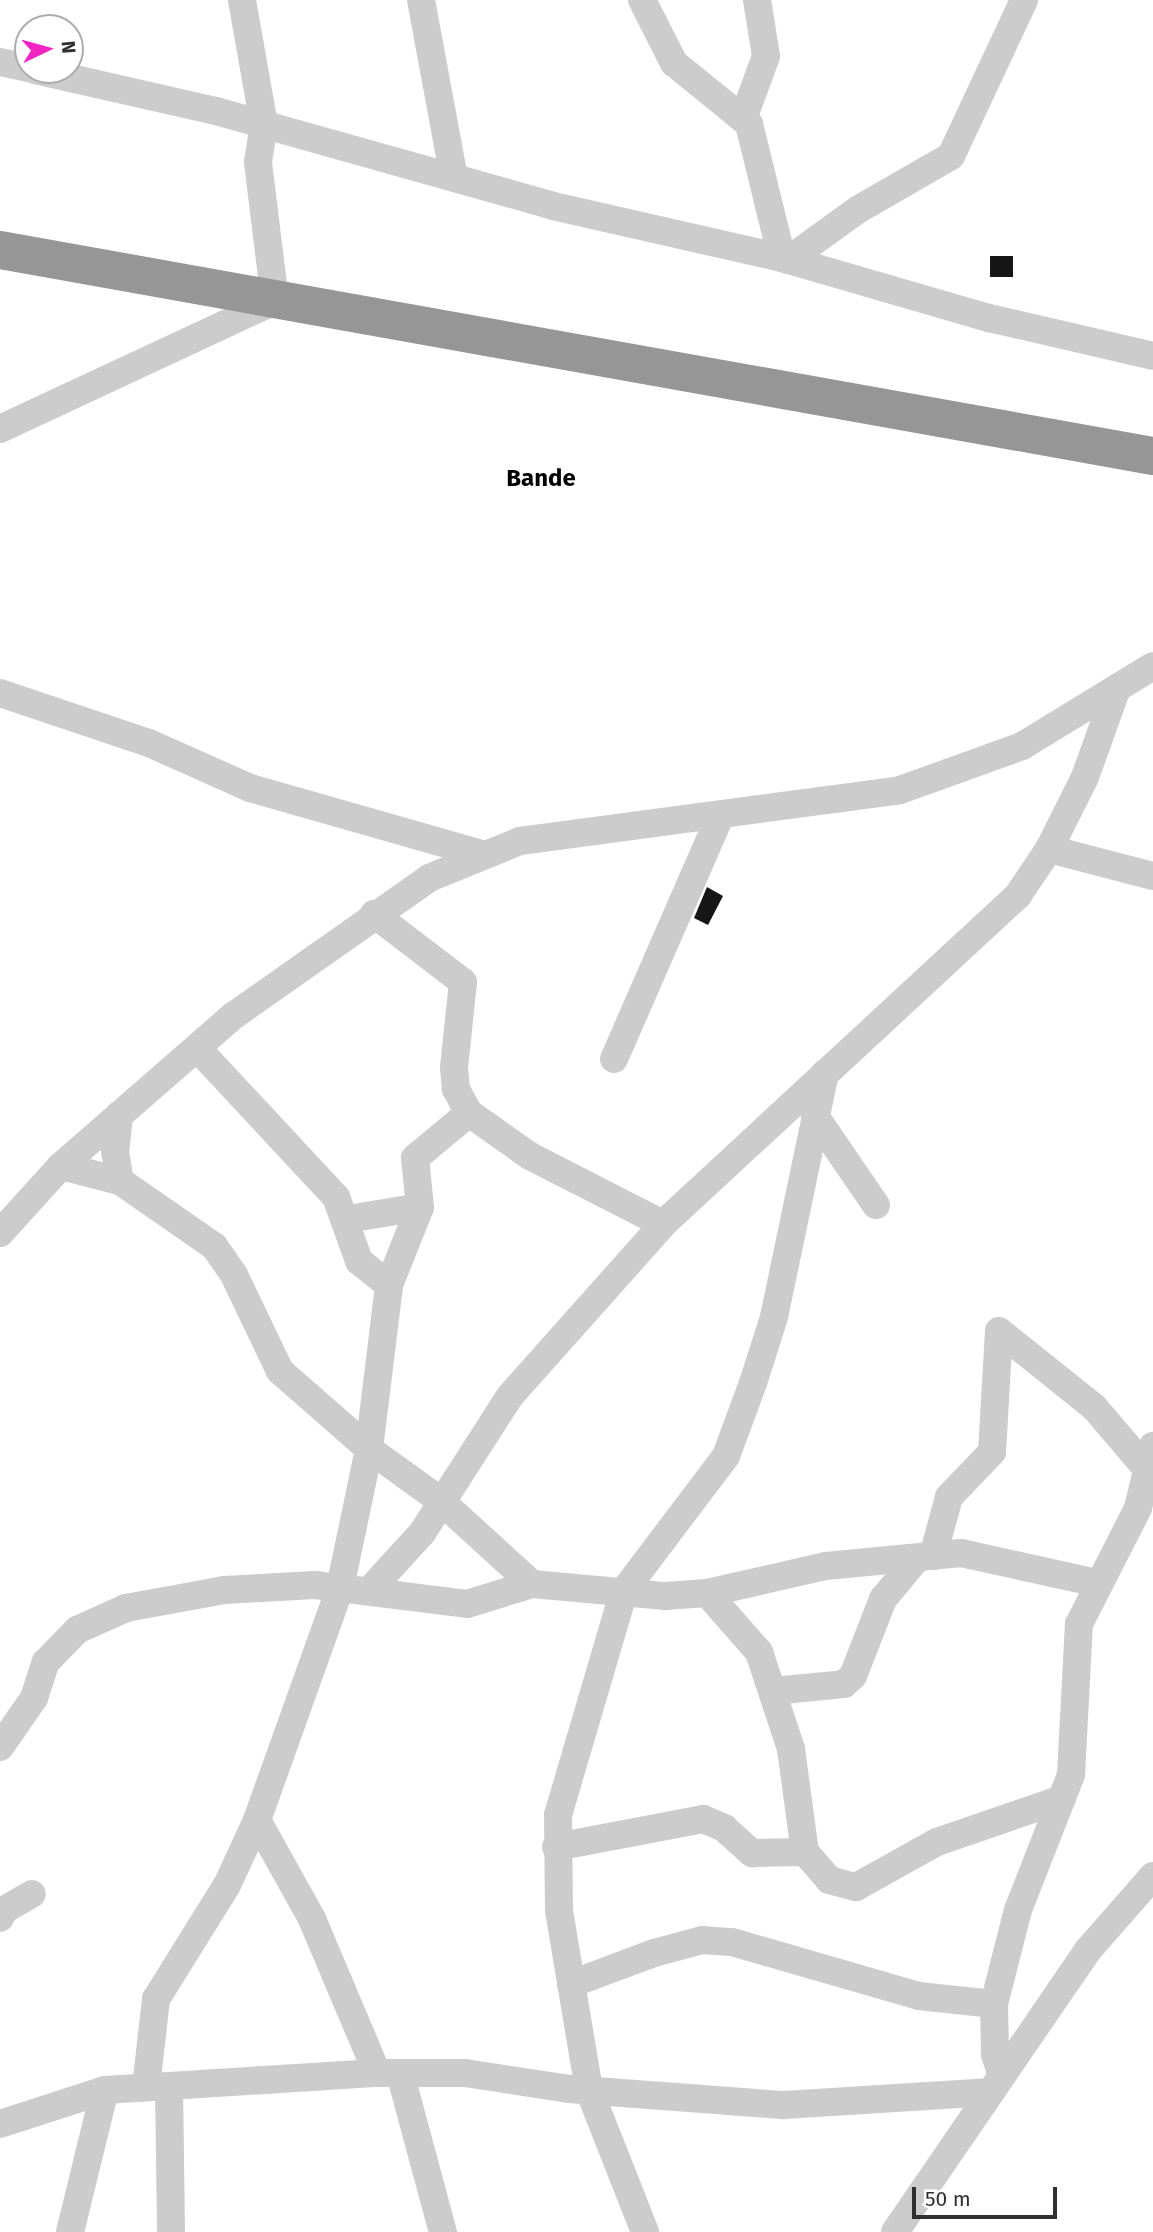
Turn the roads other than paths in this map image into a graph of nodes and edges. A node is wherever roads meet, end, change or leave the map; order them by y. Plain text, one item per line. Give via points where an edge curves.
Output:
1 (242, 0) edge
2 (421, 0) edge
3 (642, 0) edge
4 (757, 0) edge
5 (1047, 0) edge
6 (1018, 10) edge
7 (84, 82) edge
8 (743, 119) junction
9 (264, 125) junction
10 (454, 178) junction
11 (0, 250) edge
12 (785, 259) junction
13 (275, 300) junction
14 (1153, 356) edge
15 (0, 429) edge
16 (1153, 456) edge
17 (1153, 666) edge
18 (1117, 688) junction
19 (0, 693) edge
20 (721, 814) junction
21 (1049, 849) junction
22 (481, 854) junction
23 (1153, 876) edge
24 (374, 914) junction
25 (197, 1048) junction
26 (614, 1059) dead end
27 (825, 1073) junction
28 (469, 1113) junction
29 (119, 1115) junction
30 (815, 1116) junction
31 (61, 1166) junction
32 (120, 1181) junction
33 (876, 1205) dead end
34 (420, 1207) junction
35 (348, 1219) junction
36 (663, 1224) junction
37 (0, 1233) edge
38 (389, 1285) junction
39 (369, 1449) junction
40 (1150, 1457) edge
41 (442, 1501) junction
42 (925, 1557) junction
43 (1097, 1583) junction
44 (532, 1584) junction
45 (340, 1588) junction
46 (369, 1591) junction
47 (624, 1591) junction
48 (707, 1593) junction
49 (773, 1690) junction
50 (0, 1747) edge
51 (1062, 1799) junction
52 (257, 1820) junction
53 (556, 1847) junction
54 (805, 1852) junction
55 (1153, 1876) edge
56 (32, 1894) dead end
57 (0, 1918) edge
58 (571, 1984) junction
59 (994, 2004) junction
60 (388, 2073) junction
61 (995, 2082) junction
62 (158, 2087) junction
63 (105, 2090) junction
64 (589, 2090) junction
65 (0, 2124) edge
66 (70, 2232) edge
67 (171, 2232) edge
68 (443, 2232) edge
69 (645, 2232) edge
70 (895, 2232) edge

1 - 9 street
2 - 10 street
3 - 8 street via 674,63
4 - 8 street via 766,56
5 - 6 street
6 - 12 street via 951,156
7 - 9 street
8 - 12 street via 763,170
9 - 10 street
9 - 13 street via 258,162
10 - 12 street
11 - 13 highway
12 - 14 street via 989,318
13 - 15 street
13 - 16 highway
17 - 18 street
18 - 20 street via 1021,746 963,770 900,790
18 - 21 street via 1085,777
19 - 22 street via 149,743 250,788
20 - 22 street via 587,829
20 - 26 street
21 - 23 street
21 - 27 street via 1018,895
22 - 24 street
24 - 25 street
24 - 28 street via 463,982 454,1068 456,1089
25 - 29 street
25 - 35 street via 336,1197
27 - 30 street
27 - 36 street
28 - 34 street via 415,1158
28 - 36 street via 530,1156
29 - 31 street
29 - 32 street via 115,1151
30 - 33 street
30 - 47 street via 774,1317 726,1456
31 - 32 street
31 - 37 street
32 - 39 street via 214,1246 234,1275 280,1371
34 - 35 street
34 - 38 street
35 - 38 street via 359,1261
36 - 41 street via 510,1396
38 - 39 street
39 - 41 street
39 - 45 street
40 - 42 street via 999,1331 992,1452 949,1497
40 - 43 street via 1138,1508
41 - 44 street
41 - 46 street via 422,1533
42 - 43 street via 961,1553
42 - 48 street via 826,1566
42 - 49 street via 883,1599 853,1676 844,1684
43 - 51 street via 1074,1647 1071,1775
44 - 46 street via 467,1604
44 - 47 street
45 - 46 street
45 - 50 street via 225,1590 170,1598 126,1608 77,1630 46,1662 34,1698
45 - 52 street
47 - 48 street
47 - 53 street via 558,1815
48 - 49 street via 750,1637
49 - 54 street via 791,1749
51 - 54 street via 937,1842 856,1888 829,1880
51 - 59 street via 1004,1952
52 - 60 street
52 - 62 street via 227,1885 156,1999
53 - 54 street via 703,1819 724,1828 752,1853
53 - 58 street via 559,1910
55 - 61 street via 1089,1949
56 - 57 street via 4,1910
58 - 59 street via 678,1947 732,1942 919,1996
58 - 64 street
59 - 61 street
60 - 62 street
60 - 64 street via 465,2073
60 - 68 street
61 - 64 street via 784,2105
61 - 70 street
62 - 63 street
62 - 67 street
63 - 65 street
63 - 66 street
64 - 69 street

